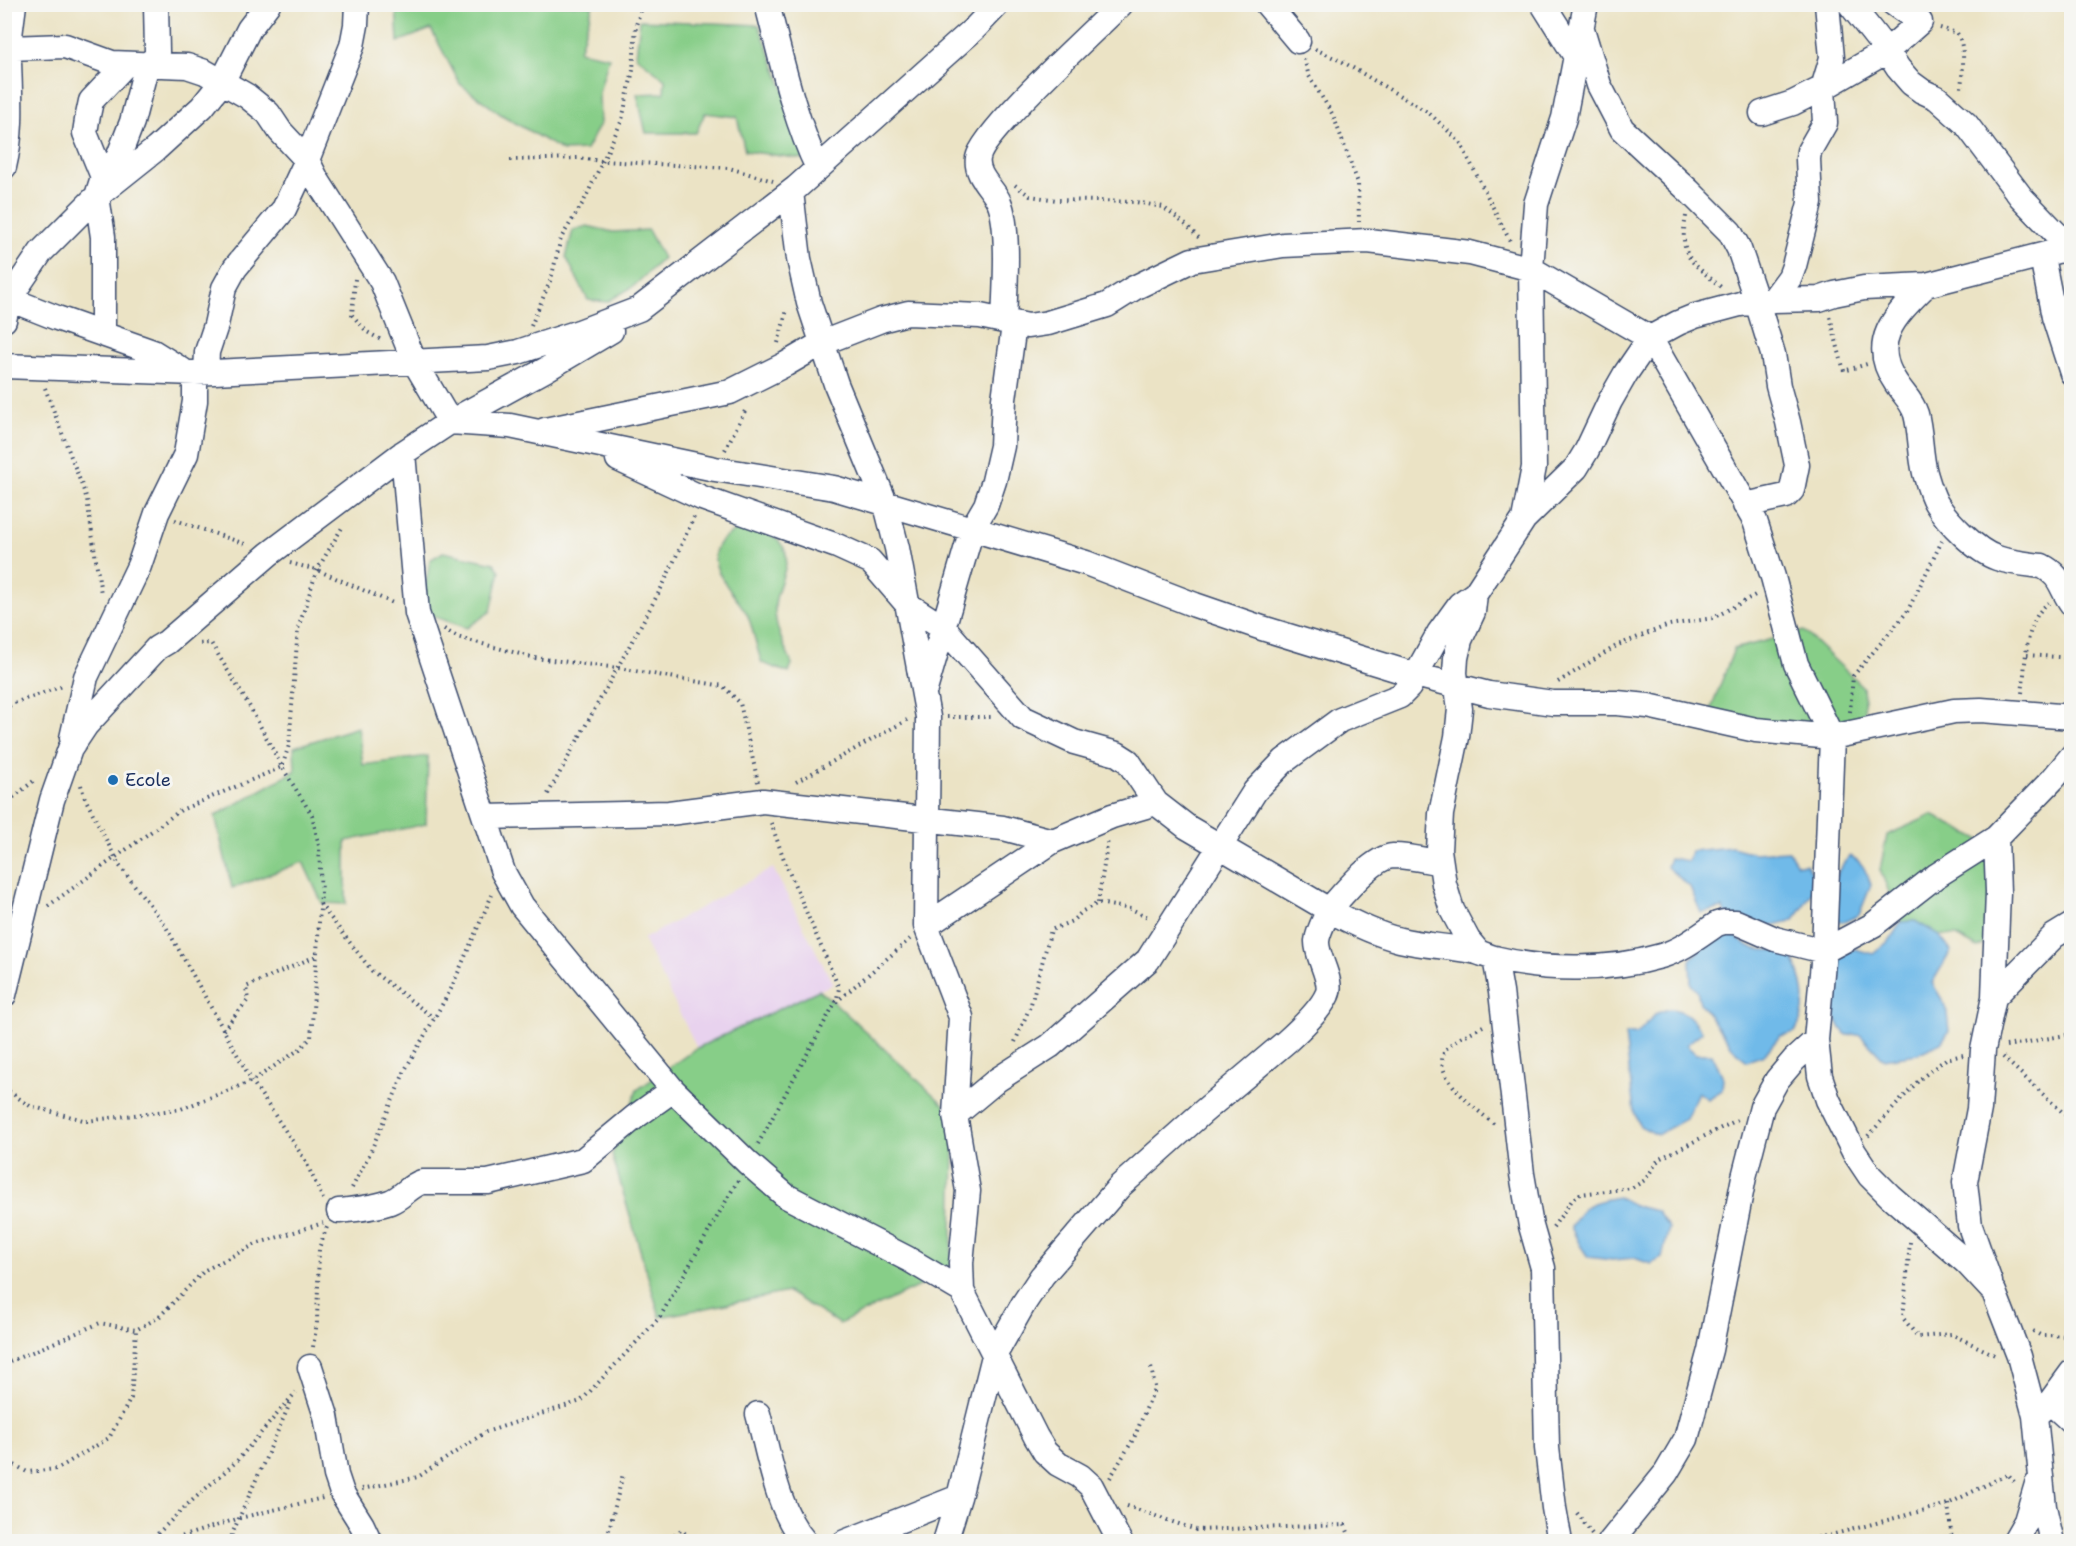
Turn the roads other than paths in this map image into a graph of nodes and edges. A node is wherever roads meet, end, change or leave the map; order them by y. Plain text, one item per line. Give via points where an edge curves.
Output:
1 (14, 4) edge
2 (156, 4) edge
3 (268, 4) edge
4 (357, 4) edge
5 (767, 4) edge
6 (998, 4) edge
7 (1121, 4) edge
8 (1267, 4) edge
9 (1543, 4) edge
10 (1827, 4) edge
11 (1850, 4) edge
12 (1894, 4) edge
13 (1922, 13) edge
14 (1583, 16) edge
15 (1298, 41) road end
16 (9, 48) junction
17 (1887, 51) junction
18 (1575, 56) junction
19 (136, 64) junction
20 (222, 82) junction
21 (1823, 88) junction
22 (1762, 113) dead end
23 (307, 160) junction
24 (4, 167) edge
25 (818, 168) junction
26 (100, 187) junction
27 (794, 190) junction
28 (2070, 249) edge
29 (2042, 257) junction
30 (1525, 268) junction
31 (1926, 285) junction
32 (1757, 302) junction
33 (6, 305) edge
34 (639, 309) junction
35 (1009, 323) junction
36 (103, 334) junction
37 (1650, 338) junction
38 (822, 343) junction
39 (414, 361) junction
40 (4, 366) edge
41 (195, 372) junction
42 (2072, 373) edge
43 (450, 422) junction
44 (537, 432) junction
45 (584, 442) junction
46 (403, 453) junction
47 (886, 505) junction
48 (1745, 505) junction
49 (1524, 519) junction
50 (972, 529) junction
51 (1475, 594) junction
52 (2068, 599) edge
53 (907, 604) junction
54 (944, 628) junction
55 (1415, 675) junction
56 (1457, 687) junction
57 (924, 693) junction
58 (2072, 717) edge
59 (1840, 736) junction
60 (70, 749) junction
61 (2072, 756) edge
62 (1156, 803) junction
63 (486, 817) junction
64 (928, 820) junction
65 (1996, 838) junction
66 (1053, 841) junction
67 (1221, 845) junction
68 (1441, 862) junction
69 (1329, 910) junction
70 (2072, 925) edge
71 (926, 926) junction
72 (1824, 951) junction
73 (1486, 955) junction
74 (4, 995) edge
75 (1994, 997) junction
76 (1816, 1040) junction
77 (674, 1090) junction
78 (955, 1115) junction
79 (335, 1216) road end
80 (962, 1291) junction
81 (1994, 1292) junction
82 (994, 1356) junction
83 (310, 1367) road end
84 (2072, 1372) edge
85 (2042, 1409) junction
86 (758, 1414) dead end
87 (2072, 1422) edge
88 (2039, 1473) junction
89 (959, 1497) junction
90 (370, 1542) edge
91 (805, 1542) edge
92 (845, 1542) edge
93 (945, 1542) edge
94 (1120, 1542) edge
95 (1560, 1542) edge
96 (1610, 1542) edge
97 (2014, 1542) edge
98 (2052, 1542) edge

1 - 16 street
2 - 19 street via 155,59
3 - 20 street via 249,29
4 - 23 street via 352,46
5 - 25 street via 793,99
6 - 25 street
7 - 35 street via 1002,122 981,150 980,172 999,202 1003,217
8 - 15 street
9 - 18 street
10 - 21 street via 1832,58
11 - 17 street
12 - 13 street
13 - 17 street
14 - 18 street
14 - 32 street via 1599,86 1622,129 1730,232
16 - 19 street via 66,46 112,63
16 - 24 street via 12,101
17 - 21 street
17 - 28 street via 1911,83 1937,98 1966,124 2021,197
18 - 30 street via 1564,118 1536,204
19 - 20 street via 187,66
19 - 26 street via 132,122 118,158
19 - 26 street via 91,101 85,133
20 - 23 street via 268,113
20 - 26 street via 202,107 156,149
21 - 22 street
21 - 32 street via 1825,123 1809,151 1810,203 1792,272
23 - 39 street via 382,282
23 - 41 street via 284,209 235,268 224,288 207,352
25 - 27 street
26 - 33 street via 41,252
26 - 36 street
27 - 34 street
27 - 38 street via 799,259
28 - 29 street
29 - 31 street
29 - 42 street via 2054,317
30 - 35 street via 1470,253 1360,241 1283,244 1192,260 1107,305 1077,315 1028,326
30 - 37 street
30 - 49 street via 1534,467
31 - 32 street via 1864,288 1819,299
31 - 52 street via 1891,322 1885,361 1896,384 1913,405 1929,487 1948,519 1973,543 1997,558 2048,569 2058,577
32 - 37 street via 1695,316
32 - 48 street via 1773,354 1797,465 1792,490 1786,496
33 - 36 street
34 - 39 street via 518,352 488,358
34 - 43 street via 603,337
35 - 38 street via 980,316 908,313
35 - 50 street via 1002,446 986,505
36 - 41 street
37 - 48 street
37 - 49 street via 1621,382 1576,468
38 - 44 street via 730,392
38 - 47 street
39 - 41 street
39 - 43 street
40 - 41 street
41 - 60 street via 195,401 186,454 86,677
43 - 44 street
43 - 46 street
44 - 45 street
45 - 47 street via 834,488
45 - 53 street via 702,498 870,561
46 - 60 street via 269,554 157,648 86,725
46 - 63 street via 417,613
47 - 50 street
47 - 53 street
48 - 59 street via 1761,537 1796,664
49 - 51 street
50 - 54 street
50 - 55 street via 1086,563 1262,628
51 - 55 street via 1460,604
51 - 56 street via 1473,612 1456,658
53 - 54 street
53 - 57 street
54 - 57 street
54 - 62 street via 1023,718 1128,761
55 - 56 street
55 - 67 street via 1400,696 1340,720 1284,761 1255,791
56 - 59 street via 1553,703 1648,706 1756,730
56 - 68 street via 1460,709 1441,814
57 - 64 street via 928,717
58 - 59 street via 1954,711
59 - 72 street
60 - 74 street via 52,800
61 - 65 street
62 - 66 street via 1112,816
62 - 67 street via 1187,827
63 - 64 street via 669,813 763,801
63 - 77 street via 503,872 522,906
64 - 66 street via 1003,828
64 - 71 street
65 - 72 street via 1936,876 1873,924
65 - 75 street via 1998,935
66 - 71 street
67 - 69 street
67 - 78 street via 1148,960 1050,1046 997,1080
68 - 69 street via 1385,858
68 - 73 street via 1452,910 1468,940
69 - 73 street via 1401,940
69 - 82 street via 1317,939 1328,983 1327,995 1287,1041 1120,1186 1042,1276
70 - 75 street via 2054,936
71 - 78 street via 961,1017
72 - 73 street via 1775,939 1736,922 1724,922 1675,951 1638,962 1560,966 1526,964
72 - 76 street
73 - 95 street via 1503,1008 1531,1226 1543,1269 1547,1448
75 - 81 street via 1989,1049 1965,1182 1970,1226
76 - 81 street via 1820,1076 1828,1100 1870,1176
76 - 96 street via 1777,1080 1762,1107 1686,1439 1666,1473
77 - 79 street via 583,1160 488,1182 422,1182 391,1202
77 - 80 street via 786,1197
78 - 80 street via 968,1191
80 - 82 street
81 - 85 street
82 - 89 street
82 - 94 street via 1045,1452 1091,1486
83 - 90 street via 326,1416 342,1493
84 - 85 street
85 - 87 street
85 - 88 street
86 - 91 street via 785,1512
88 - 97 street via 2032,1503
88 - 98 street
89 - 92 street
89 - 93 street

